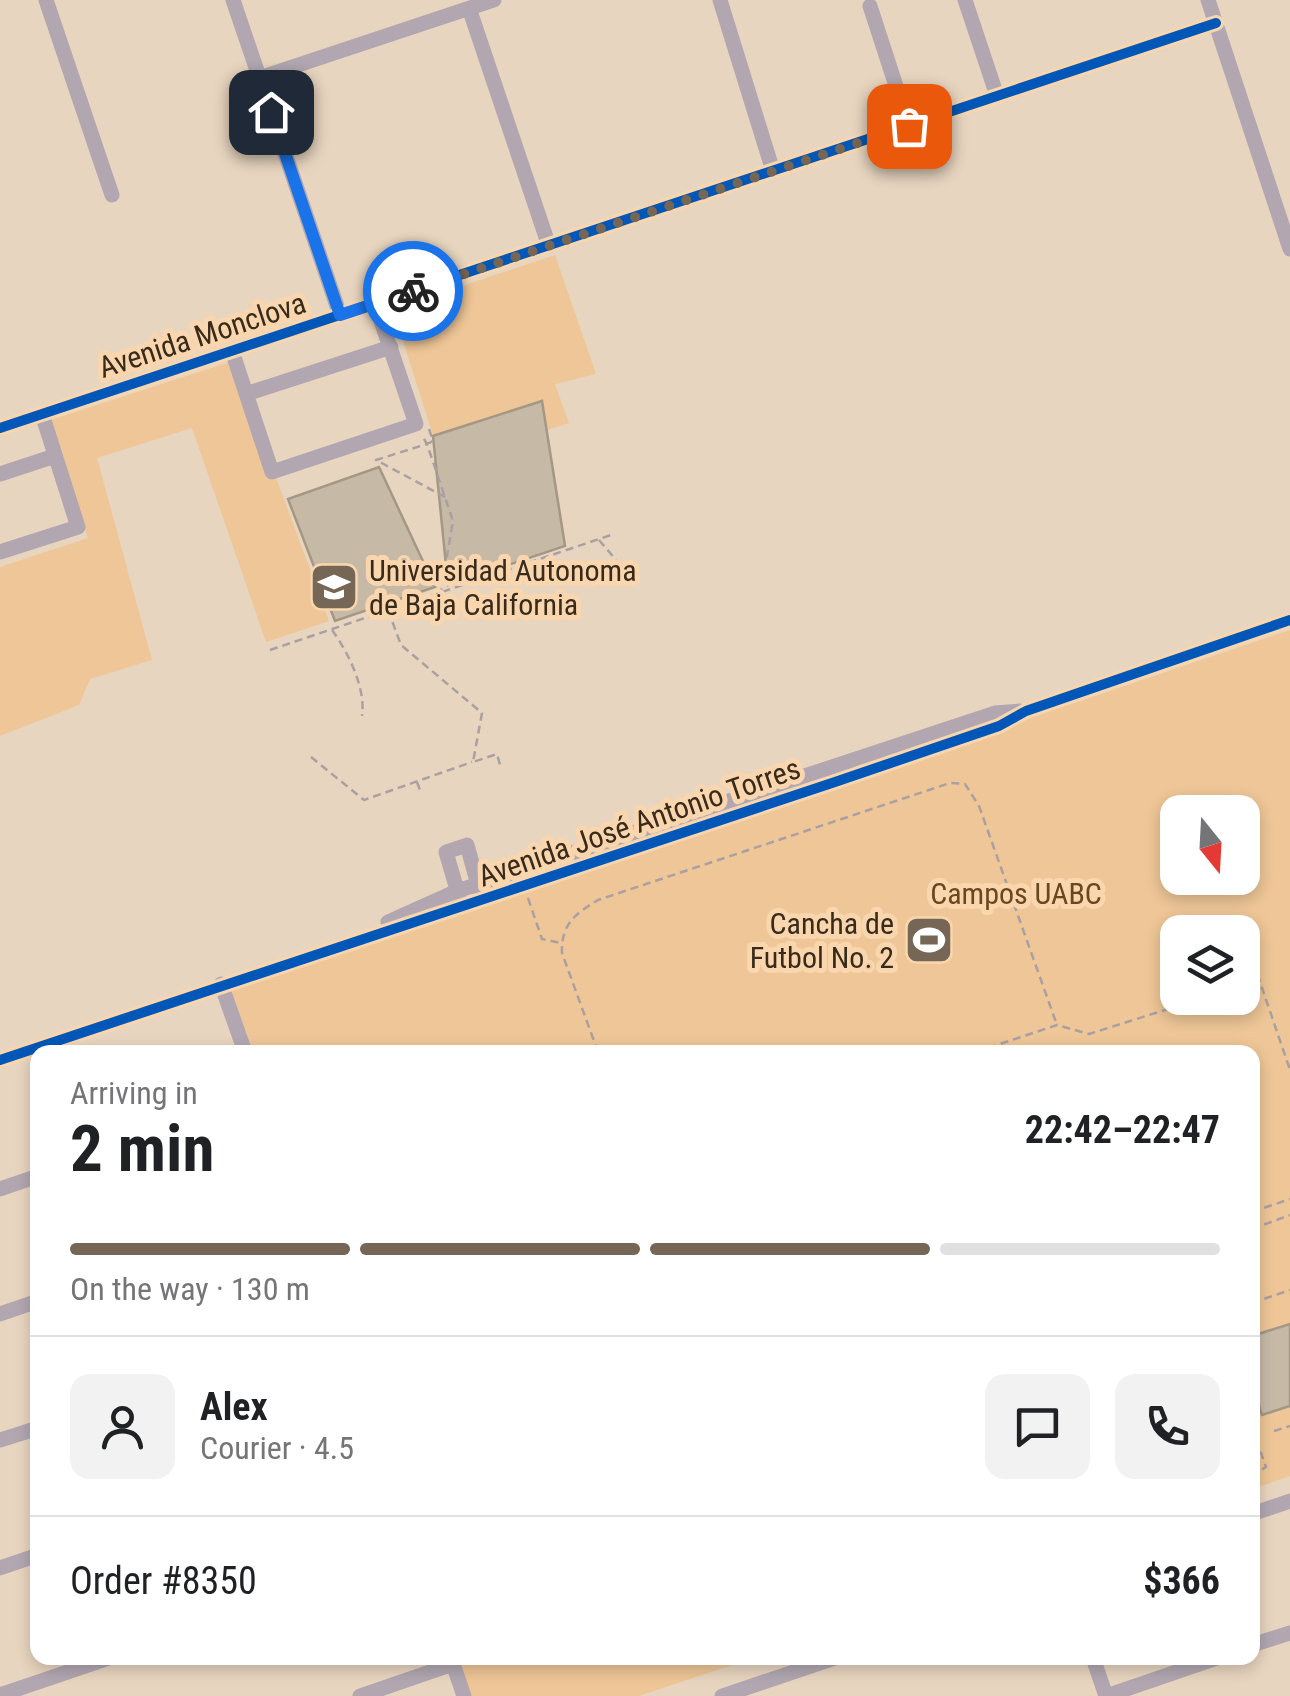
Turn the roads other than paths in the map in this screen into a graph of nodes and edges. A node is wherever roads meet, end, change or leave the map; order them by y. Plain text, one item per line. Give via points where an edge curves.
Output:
1 (46, 0) edge
2 (233, 0) edge
3 (494, 0) edge
4 (720, 0) edge
5 (966, 0) edge
6 (1208, 0) edge
7 (870, 6) dead end
8 (469, 8) junction
9 (1216, 23) junction
10 (259, 78) junction
11 (997, 96) junction
12 (909, 126) junction
13 (773, 171) junction
14 (112, 194) dead end
15 (549, 246) junction
16 (1290, 248) edge
17 (375, 303) junction
18 (340, 315) junction
19 (391, 346) junction
20 (232, 351) junction
21 (246, 394) junction
22 (42, 414) junction
23 (1, 424) edge
24 (55, 456) junction
25 (0, 474) edge
26 (0, 552) edge
27 (1290, 620) edge
28 (832, 775) junction
29 (669, 820) junction
30 (676, 836) junction
31 (481, 893) junction
32 (460, 899) junction
33 (220, 984) junction
34 (43, 1045) edge
35 (242, 1045) edge
36 (30, 1050) edge
37 (0, 1060) edge
38 (30, 1179) edge
39 (0, 1188) edge
40 (30, 1304) edge
41 (0, 1314) edge
42 (30, 1431) edge
43 (0, 1440) edge
44 (1290, 1502) edge
45 (1260, 1511) edge
46 (30, 1558) edge
47 (0, 1568) edge
48 (1290, 1632) edge
49 (1260, 1643) edge
50 (89, 1665) edge
51 (441, 1665) edge
52 (453, 1665) edge
53 (814, 1665) edge
54 (1095, 1665) edge
55 (1197, 1665) edge
56 (776, 1678) junction
57 (0, 1695) edge
58 (360, 1696) edge
59 (464, 1696) edge
60 (722, 1696) edge
61 (782, 1696) edge
62 (1106, 1696) edge

1 - 14 street
2 - 10 street
3 - 8 street
4 - 13 street
5 - 11 street
6 - 9 street
7 - 12 street
8 - 10 street
8 - 15 street
9 - 11 street, Avenida Monclova
9 - 16 street
10 - 18 street
11 - 12 street, Avenida Monclova
12 - 13 street, Avenida Monclova
13 - 15 street, Avenida Monclova
15 - 17 street, Avenida Monclova
17 - 18 street, Avenida Monclova
17 - 19 street
18 - 20 street, Avenida Monclova
19 - 21 street
19 - 21 street via 416,424 272,472
20 - 21 street
20 - 22 street, Avenida Monclova
22 - 23 street, Avenida Monclova
22 - 24 street
24 - 25 street
24 - 26 street via 78,526
27 - 28 street, Avenida José Antonio Torres via 999,726
28 - 29 street, Avenida José Antonio Torres
28 - 30 street, Avenida José Antonio Torres
29 - 30 street
29 - 31 street, Avenida José Antonio Torres
30 - 31 street, Avenida José Antonio Torres
31 - 32 street, Avenida José Antonio Torres
31 - 32 street via 467,845 446,852
32 - 33 street, Avenida José Antonio Torres via 355,942
33 - 34 street, Avenida José Antonio Torres
33 - 35 street
36 - 37 street, Avenida José Antonio Torres
38 - 39 street
40 - 41 street
42 - 43 street
44 - 45 street
46 - 47 street
48 - 49 street
50 - 57 street
51 - 58 street
52 - 59 street
53 - 56 street
54 - 62 street
55 - 62 street
56 - 60 street
56 - 61 street

